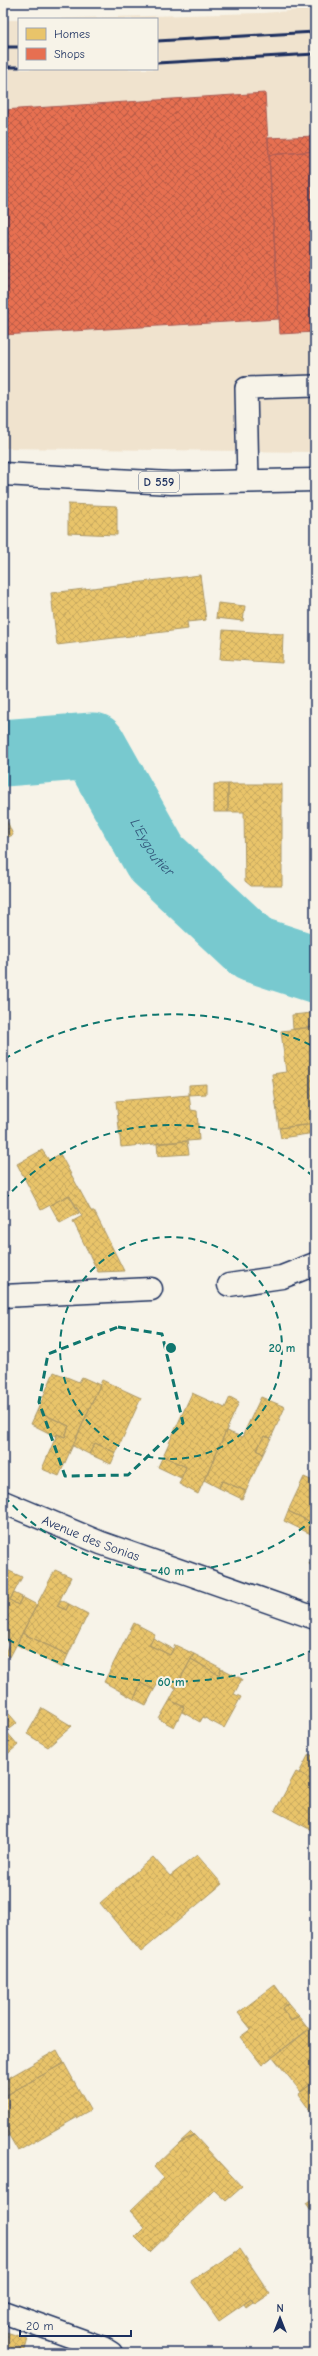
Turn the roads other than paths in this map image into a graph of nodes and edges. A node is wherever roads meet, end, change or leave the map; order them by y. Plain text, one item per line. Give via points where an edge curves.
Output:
1 (315, 386) edge
2 (3, 474) edge
3 (315, 480) edge
4 (248, 481) junction
5 (315, 1264) edge
6 (229, 1285) dead end
7 (151, 1289) dead end
8 (3, 1296) edge
9 (3, 1502) edge
10 (315, 1618) edge
11 (3, 2312) edge
12 (111, 2353) edge

1 - 4 lane via 246,388
2 - 4 street, D 559 via 171,483
3 - 4 street, D 559
5 - 6 street via 282,1277
7 - 8 street
9 - 10 street, Avenue des Sonias via 101,1543
11 - 12 street

